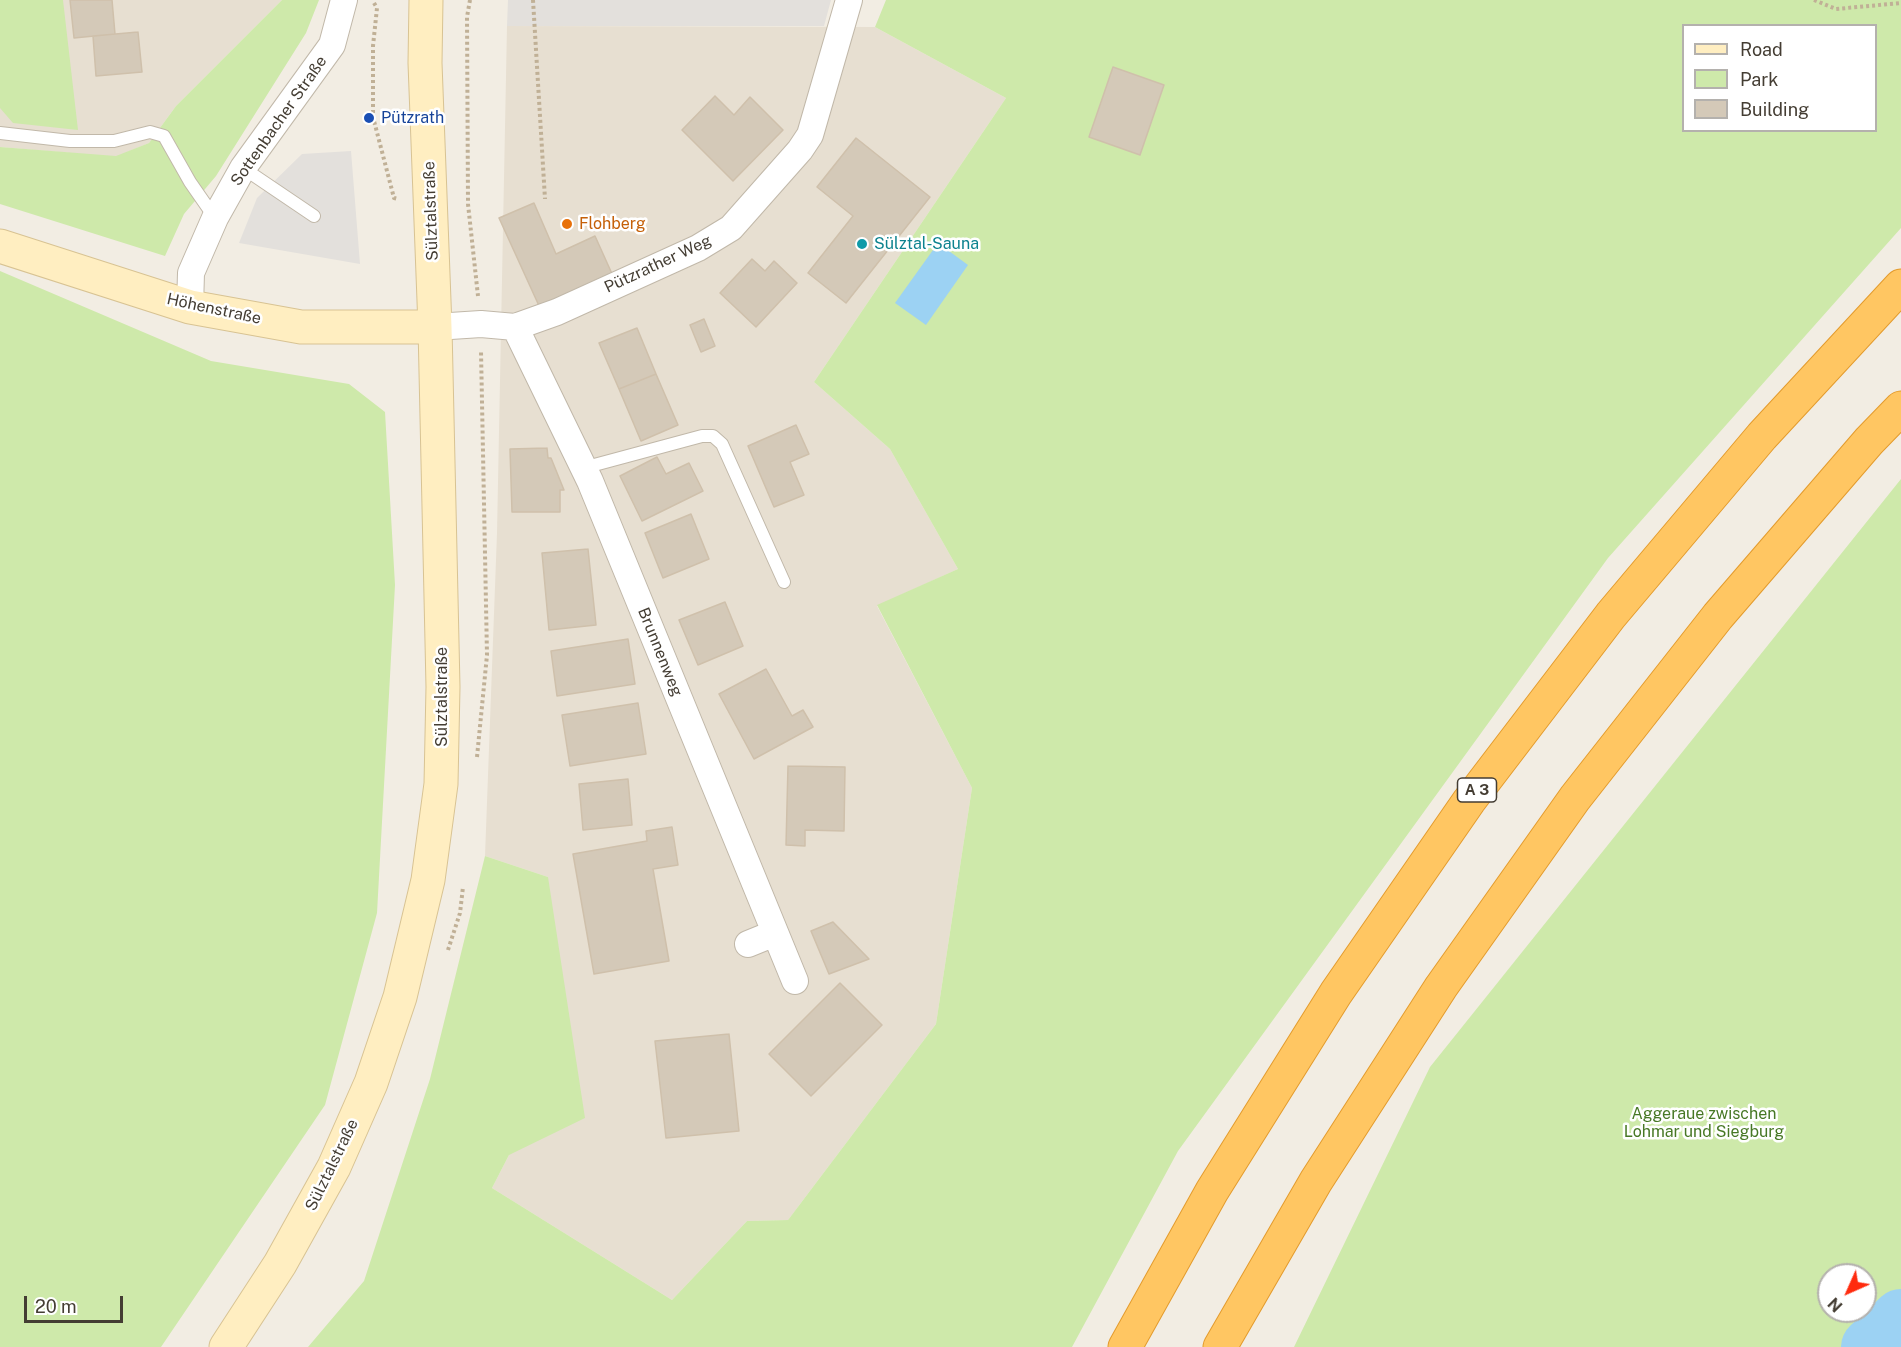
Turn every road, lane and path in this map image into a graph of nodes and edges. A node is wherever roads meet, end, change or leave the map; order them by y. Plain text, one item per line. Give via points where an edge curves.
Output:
1 (344, 0) edge
2 (426, 0) edge
3 (533, 0) edge
4 (849, 0) edge
5 (1814, 0) edge
6 (1901, 3) edge
7 (0, 134) edge
8 (243, 168) junction
9 (545, 199) dead end
10 (314, 216) dead end
11 (215, 218) junction
12 (0, 246) edge
13 (1901, 286) edge
14 (190, 307) junction
15 (435, 327) junction
16 (515, 327) junction
17 (1901, 408) edge
18 (584, 468) junction
19 (784, 582) dead end
20 (775, 933) junction
21 (748, 944) dead end
22 (795, 981) dead end
23 (226, 1347) edge
24 (1125, 1347) edge
25 (1220, 1347) edge

1 - 8 street, Sottenbacher Straße via 332,45
2 - 15 main road, Sülztalstraße
3 - 9 path
4 - 16 street, Pützrather Weg via 810,135 731,228 687,253
5 - 6 path via 1836,9
7 - 11 lane via 70,141 114,141 150,132 164,136
8 - 10 lane
8 - 11 street, Sottenbacher Straße
11 - 14 street, Sottenbacher Straße via 191,273
12 - 14 main road, Höhenstraße
13 - 24 highway, A 3 via 1762,436 1641,579 1469,801 1336,993 1212,1191
14 - 15 main road, Höhenstraße via 302,327
15 - 16 street, Pützrather Weg
15 - 23 main road, Sülztalstraße via 443,687 441,784 428,880 400,997 371,1083 334,1167 280,1264
16 - 18 street, Brunnenweg
17 - 25 highway via 1718,616 1575,798 1441,987 1316,1181
18 - 19 lane via 712,435 722,444
18 - 20 street, Brunnenweg
20 - 21 street
20 - 22 street, Brunnenweg

